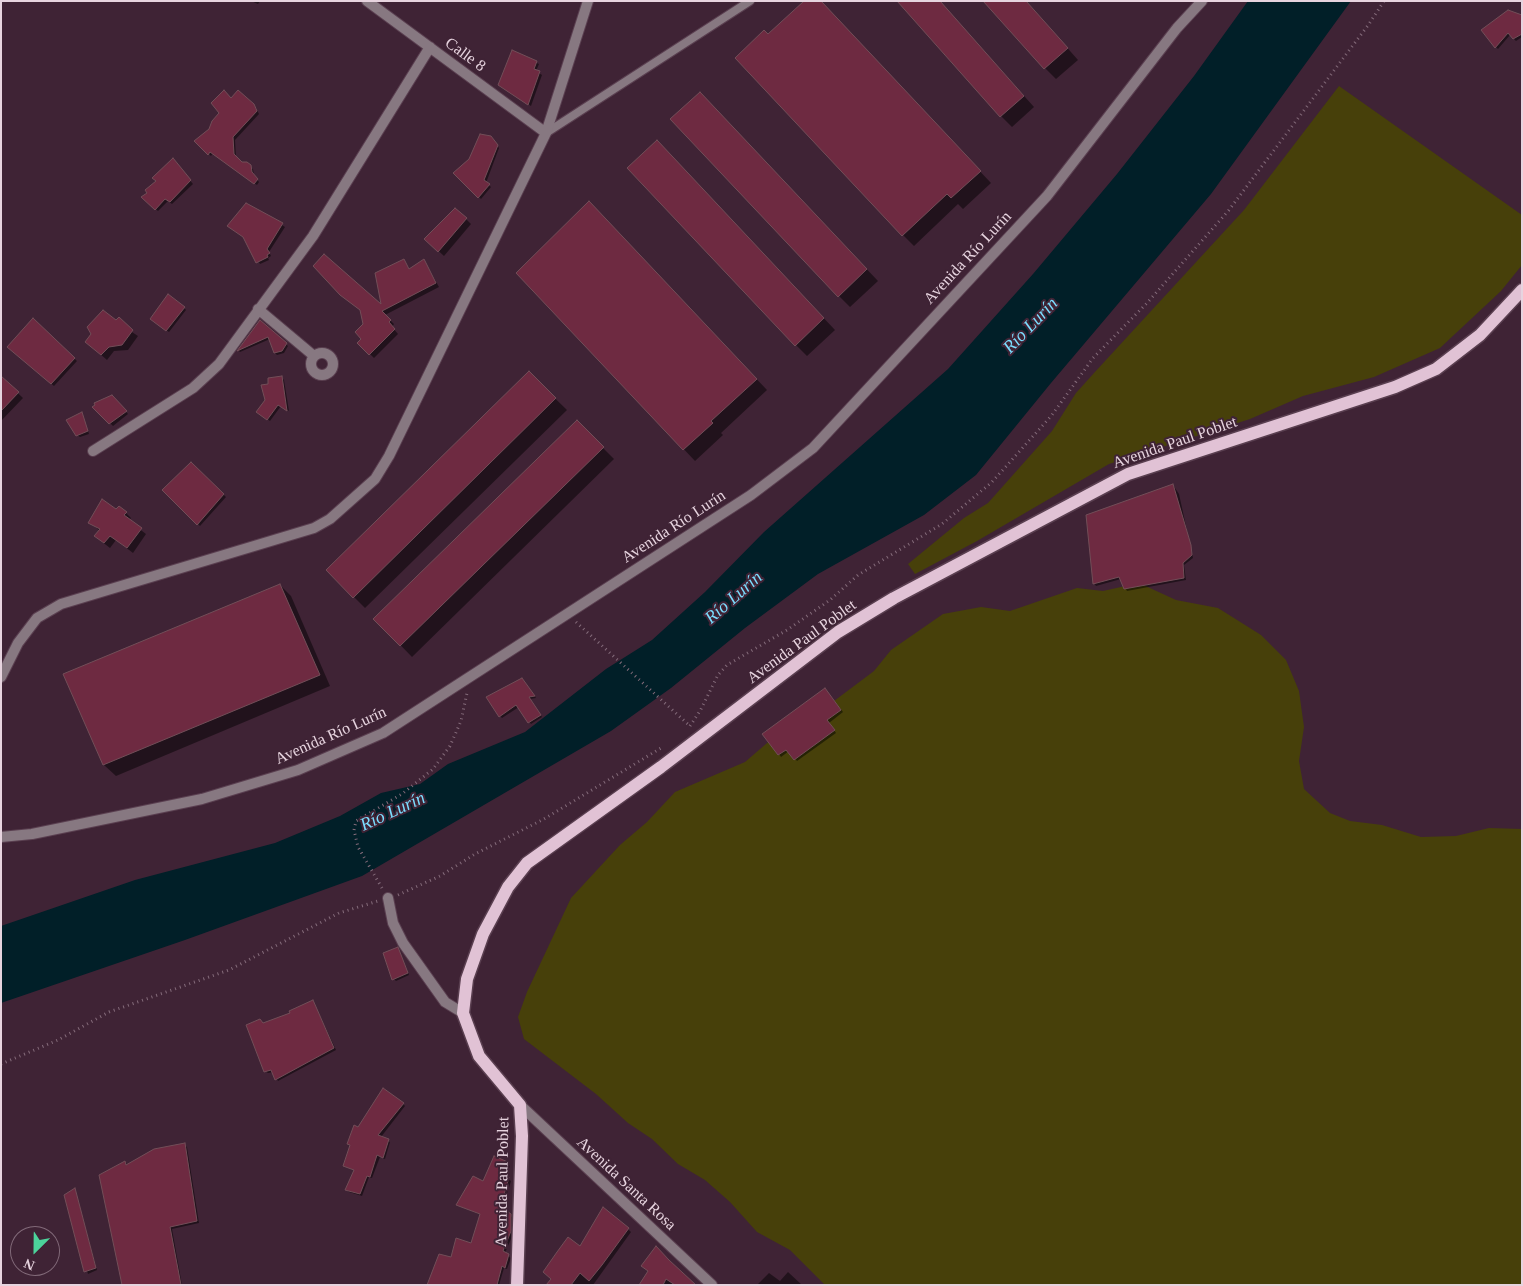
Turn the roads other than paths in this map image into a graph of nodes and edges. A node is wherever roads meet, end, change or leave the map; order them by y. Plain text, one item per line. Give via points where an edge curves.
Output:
1 (367, 1) edge
2 (588, 1) edge
3 (750, 1) edge
4 (1202, 1) edge
5 (430, 47) junction
6 (546, 132) junction
7 (1522, 290) edge
8 (258, 309) junction
9 (314, 356) dead end
10 (93, 451) dead end
11 (1, 677) edge
12 (1, 837) edge
13 (388, 898) road end
14 (463, 1013) junction
15 (520, 1105) junction
16 (517, 1285) edge
17 (712, 1285) edge

1 - 5 street, Calle 8
2 - 6 street
3 - 6 lane
4 - 12 street, Avenida Río Lurín via 1177,28 1047,196 813,448 751,495 382,733 298,770 202,799 32,834
5 - 6 street, Calle 8
5 - 8 street via 313,236
6 - 11 street via 389,456 375,479 358,496 314,528 61,604 37,618 18,643
7 - 14 main road, Avenida Paul Poblet via 1480,335 1436,368 1395,387 1128,474 894,598 838,632 528,863 508,888 483,934 467,979
8 - 9 street
8 - 10 street via 209,375
13 - 14 street via 393,923 403,943 445,1002
14 - 15 main road, Avenida Paul Poblet via 479,1056
15 - 16 main road, Avenida Paul Poblet via 522,1136
15 - 17 street, Avenida Santa Rosa

